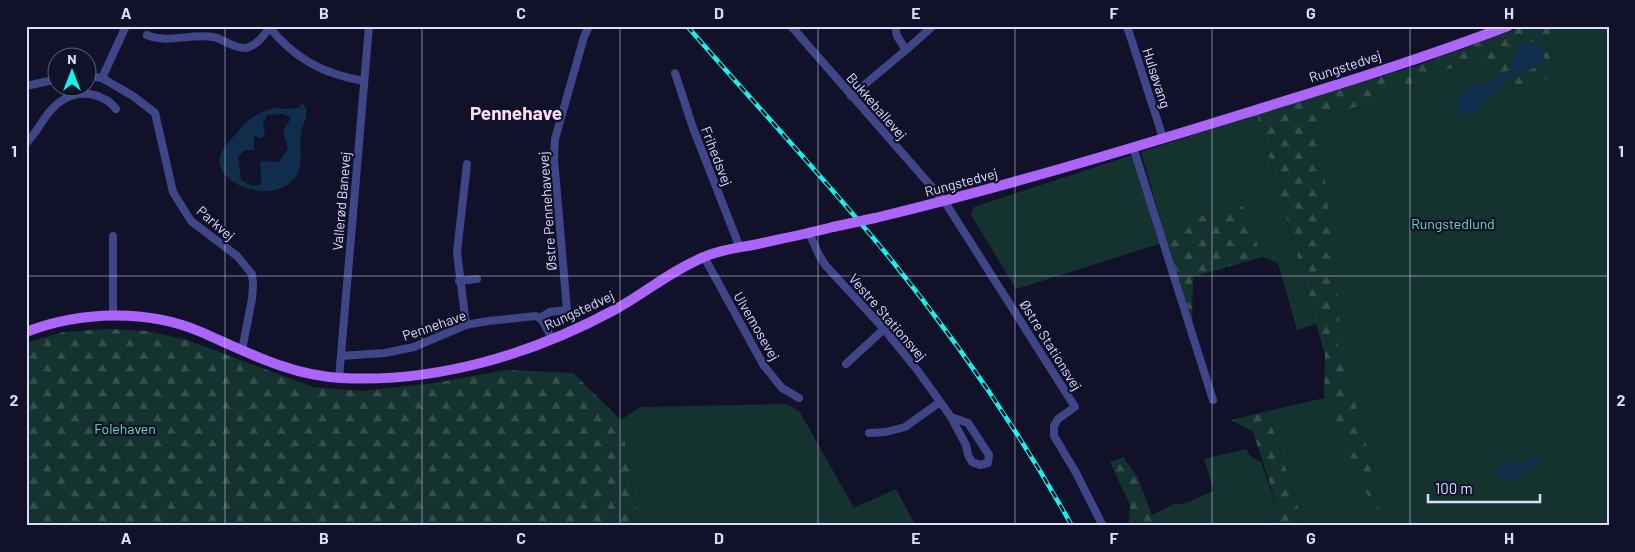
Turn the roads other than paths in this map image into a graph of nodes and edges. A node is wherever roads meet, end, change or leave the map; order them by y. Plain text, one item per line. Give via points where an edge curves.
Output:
1 (126, 26) edge
2 (368, 26) edge
3 (589, 26) edge
4 (791, 26) edge
5 (895, 26) edge
6 (933, 26) edge
7 (1127, 26) edge
8 (1508, 26) edge
9 (269, 27) edge
10 (147, 35) dead end
11 (906, 50) junction
12 (675, 73) dead end
13 (98, 77) edge
14 (102, 78) junction
15 (48, 81) edge
16 (364, 81) junction
17 (26, 86) edge
18 (851, 96) junction
19 (116, 109) dead end
20 (1163, 138) junction
21 (26, 143) edge
22 (1133, 148) junction
23 (467, 164) dead end
24 (945, 202) junction
25 (809, 233) junction
26 (113, 236) dead end
27 (740, 248) junction
28 (704, 257) junction
29 (477, 279) dead end
30 (459, 281) junction
31 (113, 316) junction
32 (540, 318) junction
33 (466, 325) junction
34 (884, 329) junction
35 (26, 332) edge
36 (552, 339) junction
37 (242, 350) junction
38 (341, 356) junction
39 (846, 364) dead end
40 (339, 378) junction
41 (799, 398) dead end
42 (1213, 400) dead end
43 (940, 402) junction
44 (951, 417) junction
45 (869, 433) dead end
46 (1103, 526) edge

1 - 14 street
2 - 16 street, Vallerød Banevej
3 - 32 street, Østre Pennehavevej via 555,139 567,310 550,312
4 - 18 street, Bukkeballevej
5 - 11 street
6 - 11 street
7 - 20 street, Hulsøvang
8 - 20 main road, Rungstedvej
9 - 10 street via 256,44 246,48 237,48 219,38 156,39
9 - 16 street via 285,46 320,69
11 - 18 street
12 - 27 street, Frihedsvej
13 - 14 street, Parkvej
14 - 37 street, Parkvej via 155,113 173,192 190,221 237,256 252,274 254,284
15 - 17 street
16 - 38 street, Vallerød Banevej
18 - 24 street, Bukkeballevej
19 - 21 street via 104,98 77,94 51,109 35,135
20 - 22 main road, Rungstedvej
22 - 24 main road, Rungstedvej
22 - 42 street
23 - 30 street via 456,252
24 - 25 main road, Rungstedvej, bridge
24 - 46 street, Østre Stationsvej via 1075,407 1058,419 1054,436
25 - 27 main road, Rungstedvej
25 - 34 street, Vestre Stationsvej via 826,266
26 - 31 street
27 - 28 main road, Rungstedvej
28 - 36 main road, Rungstedvej via 589,324
28 - 41 street, Ulvemosevej via 764,366 782,388
29 - 30 street
30 - 33 street
31 - 35 main road, Rungstedvej via 62,321
31 - 37 main road, Rungstedvej via 182,326
32 - 33 street, Pennehave
32 - 36 street
33 - 38 street, Pennehave via 414,347
34 - 39 street
34 - 43 street, Vestre Stationsvej
36 - 40 main road, Rungstedvej via 468,366 410,376
37 - 40 main road, Rungstedvej via 290,370
38 - 40 street, Vallerød Banevej
43 - 44 street, Vestre Stationsvej
43 - 45 street via 905,427
44 - 44 street, Vestre Stationsvej via 972,462 980,465 988,462 989,455 968,423

